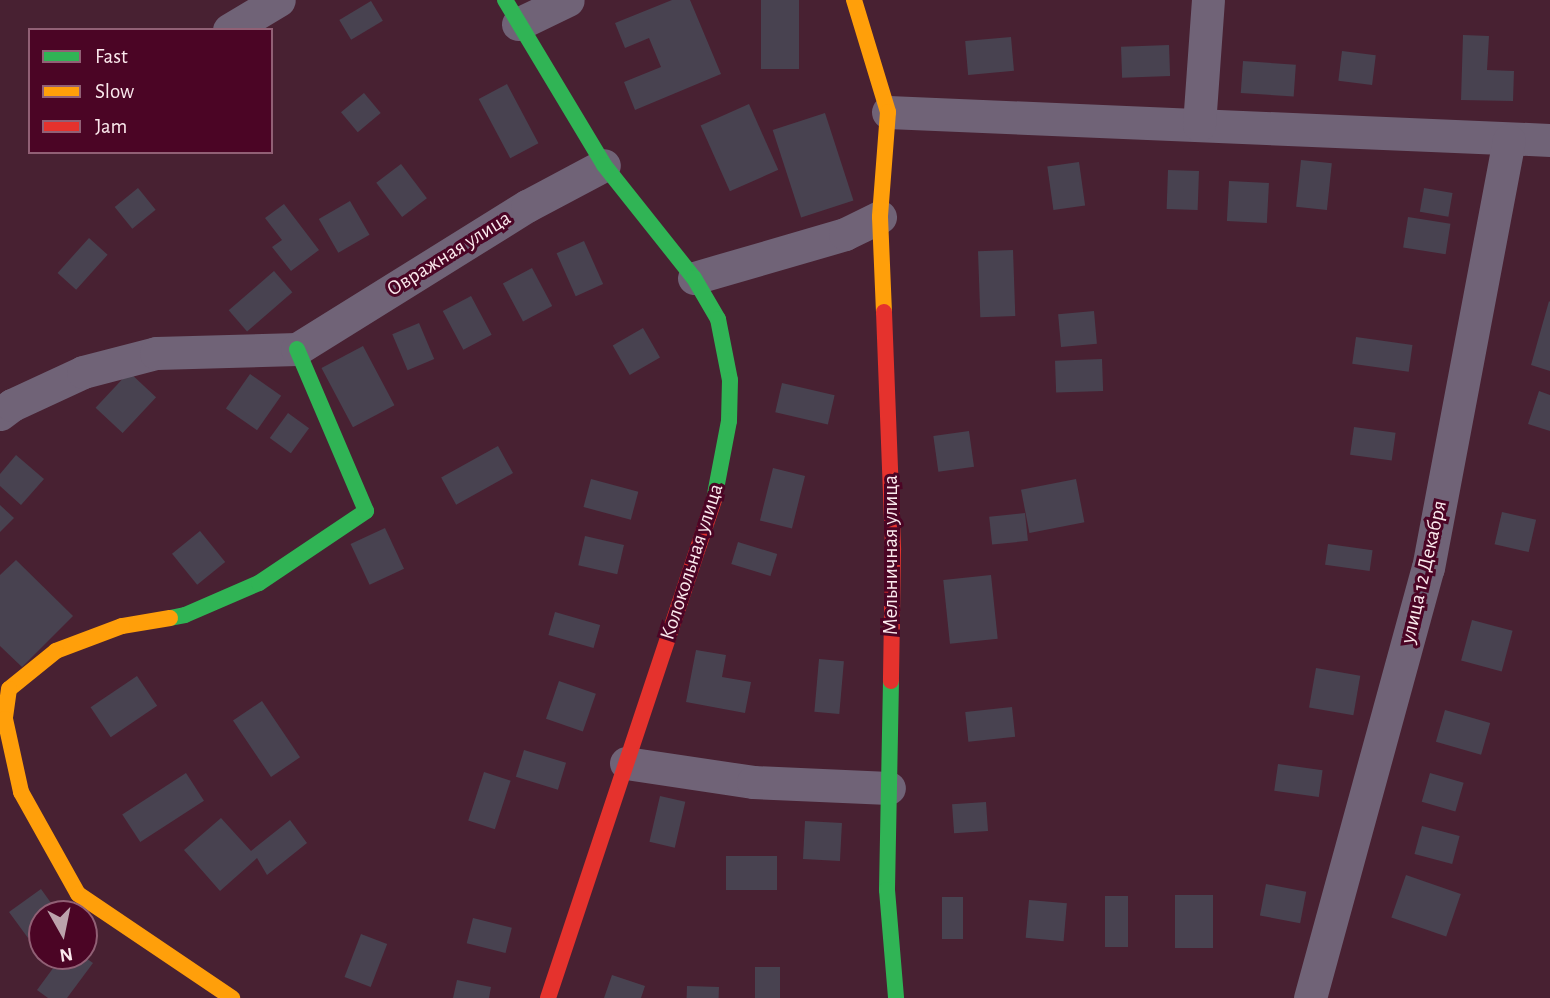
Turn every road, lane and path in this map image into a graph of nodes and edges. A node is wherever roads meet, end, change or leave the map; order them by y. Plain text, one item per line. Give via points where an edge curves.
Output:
1 (279, 0) edge
2 (568, 0) edge
3 (853, 0) edge
4 (1208, 0) edge
5 (512, 12) edge
6 (232, 28) edge
7 (888, 112) junction
8 (1199, 125) junction
9 (1510, 141) junction
10 (1550, 141) edge
11 (604, 165) junction
12 (880, 217) junction
13 (694, 278) junction
14 (297, 349) junction
15 (0, 414) edge
16 (3, 716) edge
17 (626, 763) junction
18 (889, 788) junction
19 (232, 998) edge
20 (548, 998) edge
21 (896, 998) edge
22 (1310, 998) edge

1 - 6 street
2 - 5 street
3 - 7 street, Мельничная улица
4 - 8 street
5 - 11 street, Колокольная улица
7 - 8 street
7 - 12 street, Мельничная улица
8 - 9 street
9 - 10 street
9 - 22 street, улица 12 Декабря via 1428,568
11 - 13 street, Колокольная улица
11 - 14 street, Овражная улица via 527,206
12 - 13 street via 845,234
12 - 18 street, Мельничная улица via 894,550
13 - 17 street, Колокольная улица via 718,318 730,380 729,421 718,489
14 - 15 street via 156,353 83,372
14 - 16 street via 366,511 259,583 185,615 122,626 56,651 9,689
16 - 19 street via 20,792 78,894
17 - 18 street via 753,782
17 - 20 street, Колокольная улица
18 - 21 street, Мельничная улица via 887,890

